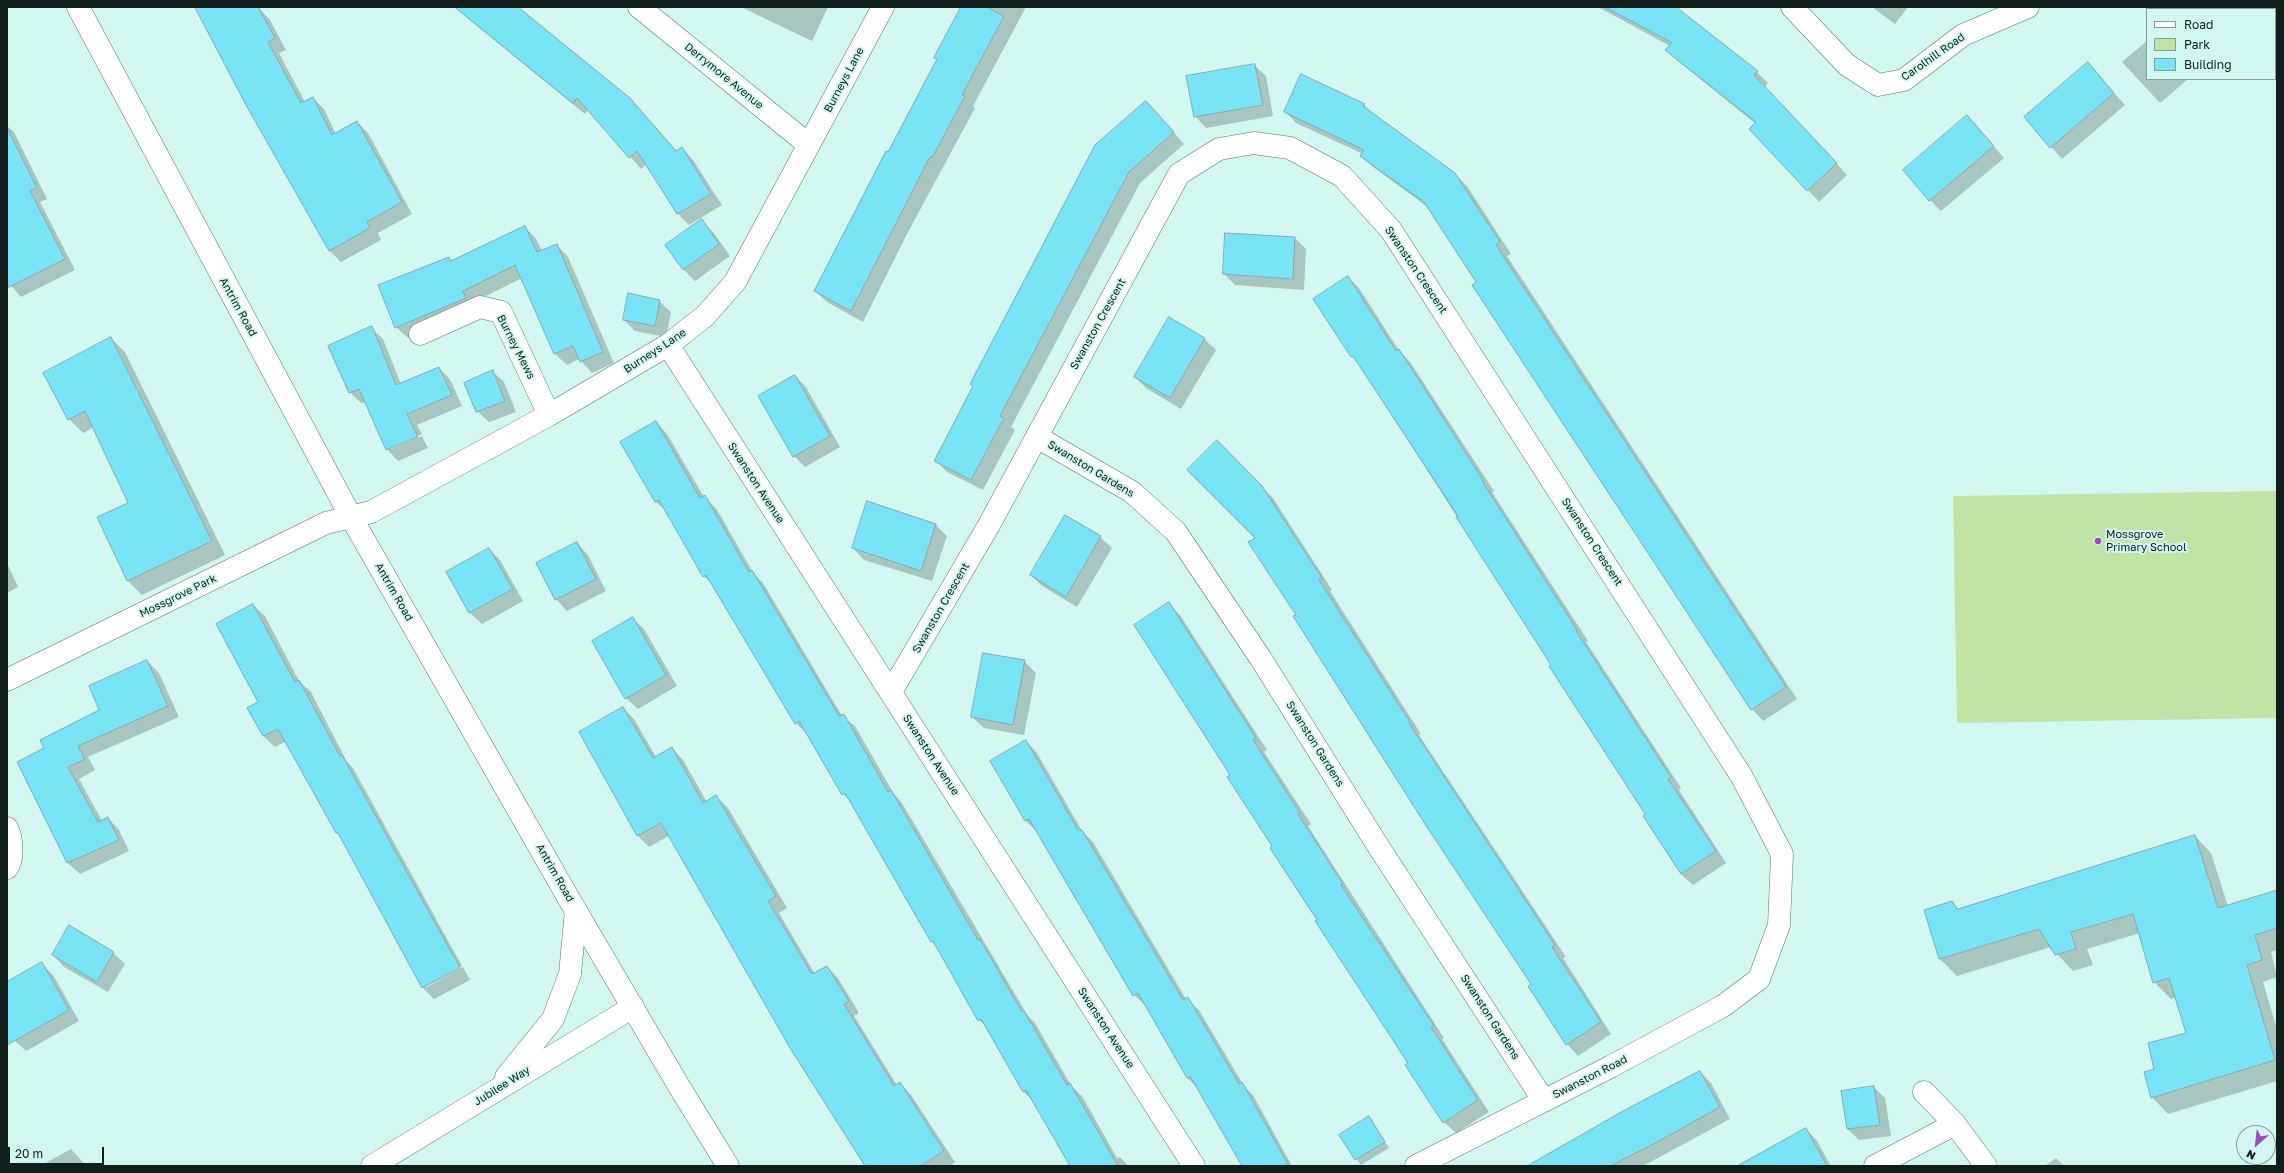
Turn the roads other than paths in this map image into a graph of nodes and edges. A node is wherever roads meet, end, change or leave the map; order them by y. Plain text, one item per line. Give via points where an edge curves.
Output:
1 (78, 7) edge
2 (639, 7) edge
3 (882, 7) edge
4 (1792, 7) edge
5 (2028, 7) edge
6 (809, 145) junction
7 (420, 334) dead end
8 (668, 345) junction
9 (549, 415) junction
10 (1037, 437) junction
11 (351, 518) junction
12 (7, 680) edge
13 (891, 692) junction
14 (7, 828) edge
15 (7, 868) edge
16 (576, 910) junction
17 (1759, 978) joint
18 (633, 1007) junction
19 (495, 1090) junction
20 (1924, 1092) dead end
21 (1544, 1100) junction
22 (1955, 1124) junction
23 (372, 1166) edge
24 (728, 1166) edge
25 (1194, 1166) edge
26 (1416, 1166) edge
27 (1875, 1166) edge
28 (1986, 1166) edge

1 - 11 street, Antrim Road
2 - 6 street, Derrymore Avenue
3 - 6 street, Burneys Lane
4 - 5 street, Carolhill Road via 1847,65 1878,85 1904,80 1963,35
6 - 8 street, Burneys Lane via 734,282 705,316
7 - 9 street, Burney Mews via 480,307 500,312
8 - 9 street, Burneys Lane
8 - 13 street, Swanston Avenue
9 - 11 street, Burneys Lane via 371,512
10 - 13 street, Swanston Crescent via 989,525
10 - 17 street, Swanston Crescent via 1179,174 1219,149 1254,143 1290,148 1342,176 1391,230 1742,777 1753,798 1782,854 1779,925
10 - 21 street, Swanston Gardens via 1132,492 1176,532 1261,659 1376,842
11 - 12 street, Mossgrove Park via 326,523
11 - 16 street, Antrim Road
13 - 25 street, Swanston Avenue
14 - 15 street via 10,834 11,863
16 - 18 street, Antrim Road
16 - 19 street via 570,974 552,1019
17 - 21 street, Swanston Road via 1723,1006
18 - 19 street, Jubilee Way
18 - 24 street, Antrim Road
19 - 23 street, Jubilee Way
20 - 22 street
21 - 26 street, Swanston Road
22 - 27 street
22 - 28 street

